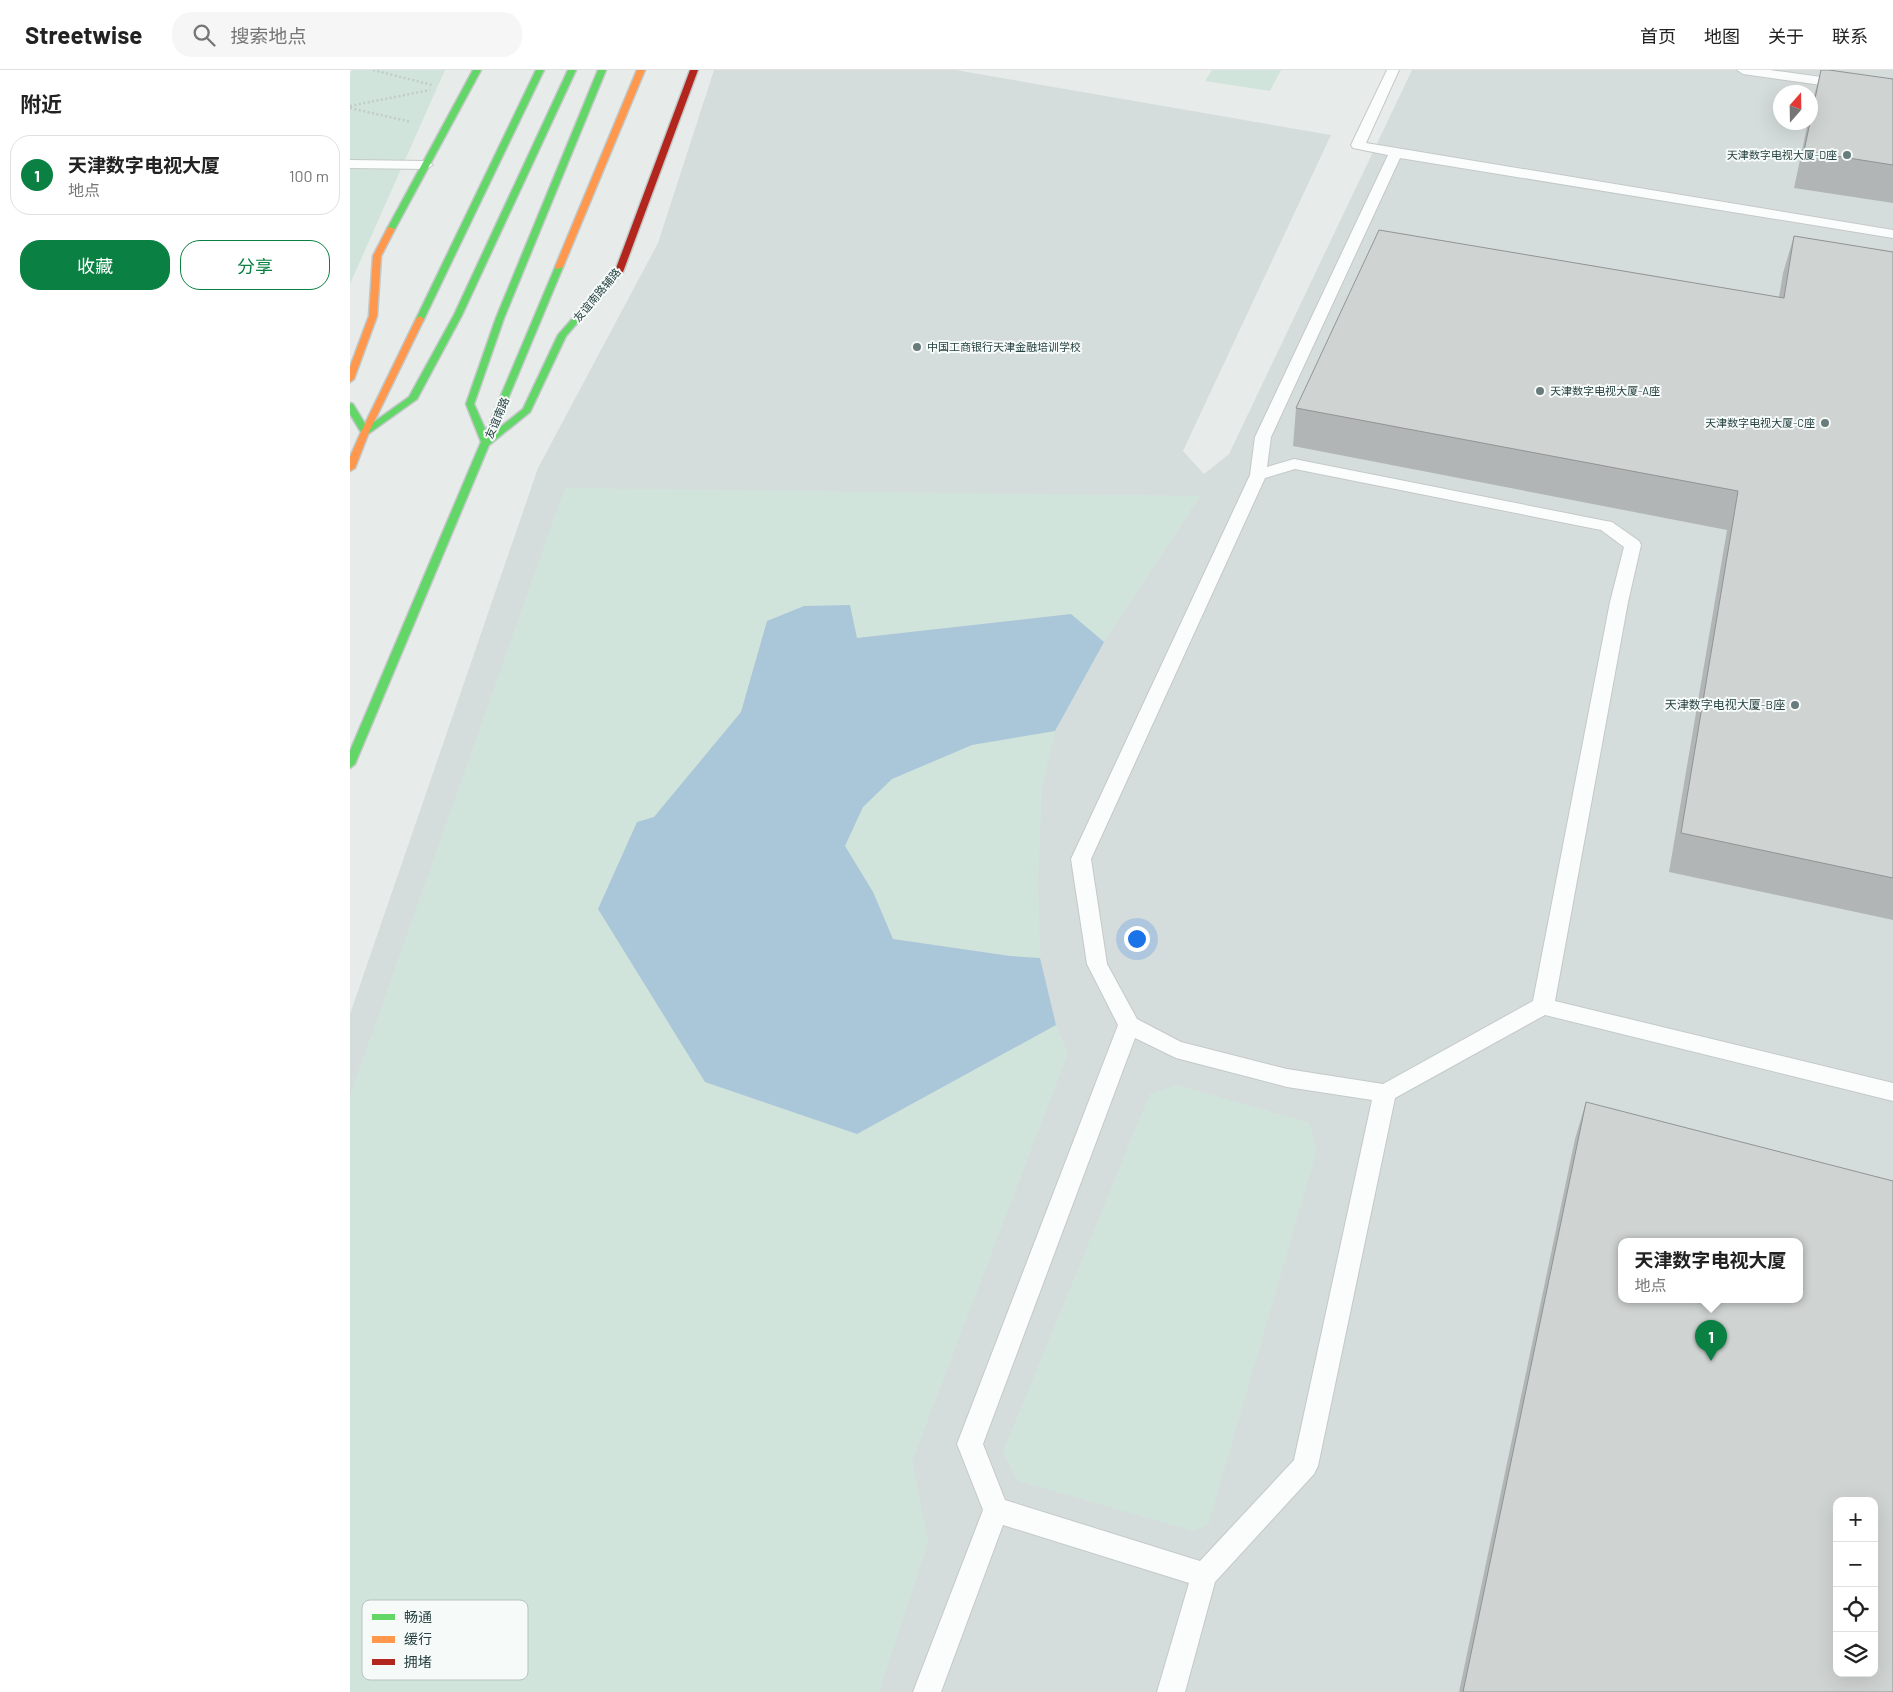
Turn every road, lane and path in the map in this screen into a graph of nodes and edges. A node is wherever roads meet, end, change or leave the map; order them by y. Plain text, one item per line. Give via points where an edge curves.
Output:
1 (373, 70) edge
2 (477, 70) edge
3 (540, 70) edge
4 (572, 70) edge
5 (602, 70) edge
6 (641, 70) edge
7 (694, 70) edge
8 (1393, 70) edge
9 (1743, 70) edge
10 (433, 85) dead end
11 (432, 89) dead end
12 (1893, 91) edge
13 (350, 107) edge
14 (417, 123) dead end
15 (1396, 153) junction
16 (350, 164) edge
17 (426, 165) junction
18 (1893, 234) edge
19 (350, 379) edge
20 (350, 406) edge
21 (365, 432) junction
22 (486, 443) junction
23 (350, 468) edge
24 (1258, 476) junction
25 (350, 764) edge
26 (1543, 1006) junction
27 (1129, 1026) junction
28 (1893, 1092) edge
29 (1385, 1093) junction
30 (996, 1510) junction
31 (1204, 1575) junction
32 (928, 1692) edge
33 (1171, 1692) edge

1 - 10 path
2 - 17 street
3 - 21 street
4 - 21 street via 458,315 413,399
5 - 22 street via 500,318 470,404
6 - 22 street, 友谊南路
7 - 22 street, 友谊南路辅路 via 619,272 562,335 526,410
8 - 15 lane via 1358,145
9 - 12 lane
11 - 13 path
13 - 14 path
15 - 18 lane
15 - 24 lane via 1263,437
16 - 17 lane
17 - 19 street via 377,256 373,316
20 - 21 street
21 - 23 street
22 - 25 street, 友谊南路 via 454,512
24 - 26 lane via 1294,464 1606,526 1633,545 1619,602
24 - 27 lane via 1081,859 1097,964
26 - 28 lane
26 - 29 lane
27 - 29 lane via 1176,1049 1287,1078
27 - 30 lane via 970,1444
29 - 31 lane via 1305,1466
30 - 31 lane
30 - 32 lane
31 - 33 lane

